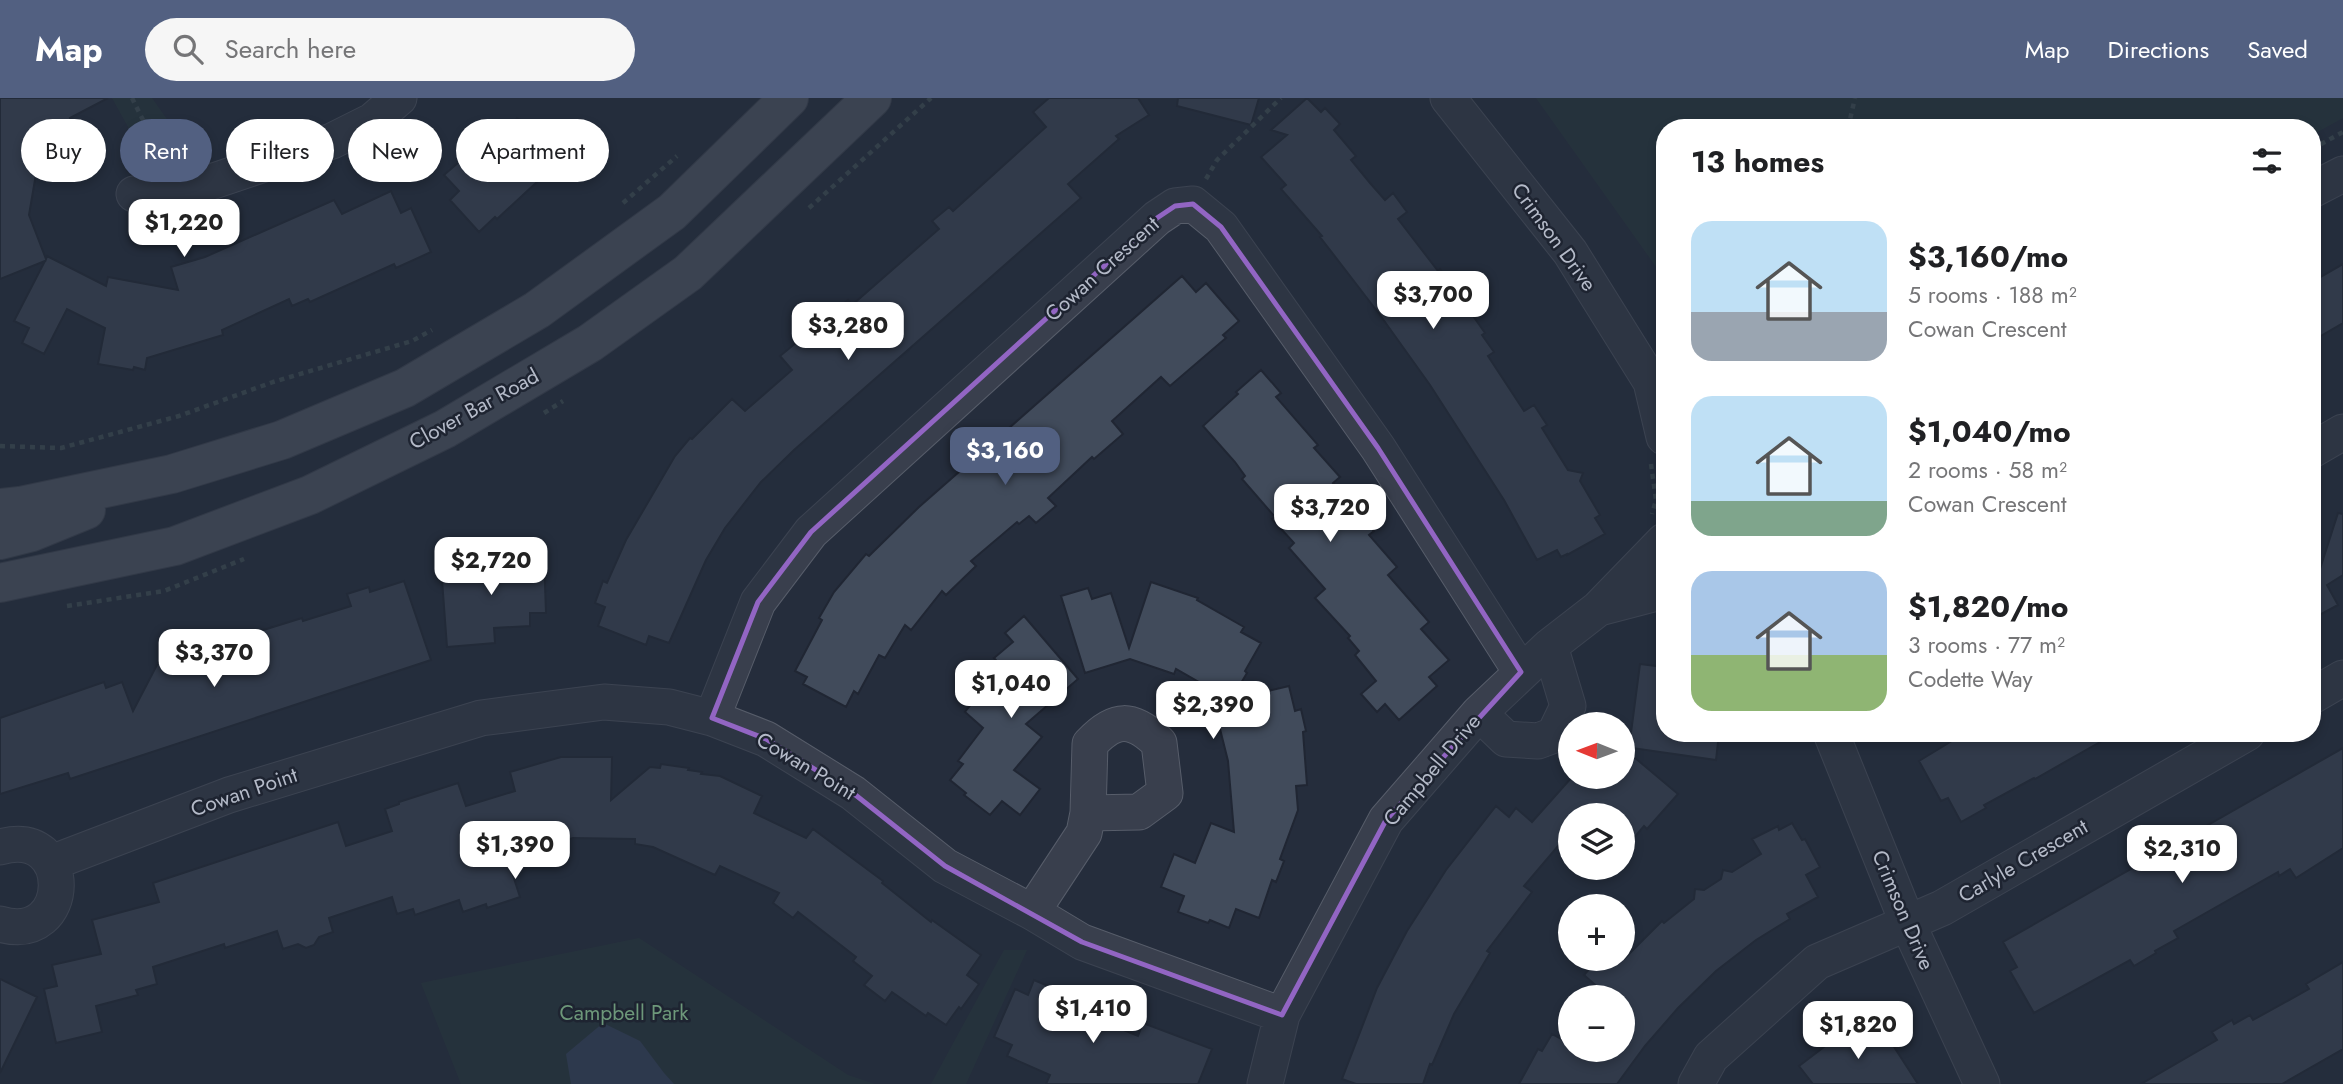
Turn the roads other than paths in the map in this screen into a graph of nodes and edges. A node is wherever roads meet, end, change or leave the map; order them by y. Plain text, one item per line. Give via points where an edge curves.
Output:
1 (399, 98) edge
2 (789, 98) edge
3 (872, 98) edge
4 (1448, 98) edge
5 (2343, 174) edge
6 (2321, 185) edge
7 (134, 194) dead end
8 (1656, 386) edge
9 (2343, 432) edge
10 (2321, 445) edge
11 (172, 474) junction
12 (0, 481) edge
13 (0, 508) edge
14 (1656, 532) edge
15 (0, 540) edge
16 (0, 583) edge
17 (1656, 593) edge
18 (1599, 608) junction
19 (1550, 646) junction
20 (1521, 673) junction
21 (2343, 678) edge
22 (2321, 691) edge
23 (1479, 713) junction
24 (712, 718) junction
25 (1835, 742) edge
26 (2231, 742) edge
27 (1088, 813) dead end
28 (0, 846) edge
29 (51, 863) junction
30 (1032, 912) junction
31 (0, 924) edge
32 (1908, 924) junction
33 (1282, 1015) junction
34 (1265, 1084) edge
35 (1696, 1084) edge
36 (1982, 1084) edge

1 - 7 street via 372,121 332,141 196,187
2 - 11 main road via 672,212 537,310 405,388 282,440
3 - 16 main road, Clover Bar Road via 688,272 590,343 445,429 310,495 175,546
4 - 8 street, Crimson Drive via 1570,252
5 - 6 street
9 - 10 street
11 - 12 main road
11 - 13 main road
11 - 15 main road via 32,532
14 - 18 street, Campbell Drive
17 - 18 street, Campbell Drive
18 - 19 street, Campbell Drive
19 - 20 street, Campbell Drive
19 - 23 street via 1568,706 1554,735 1538,741 1506,738
20 - 23 street, Campbell Drive
20 - 24 street, Cowan Crescent via 1378,448 1221,227 1192,204 1175,206 1157,218 811,532 758,601
21 - 22 street
23 - 33 street, Campbell Drive via 1386,820
24 - 29 street, Cowan Point via 669,707 604,702 481,718 229,795
24 - 30 street, Cowan Point via 766,738 853,793 945,866
25 - 32 street, Crimson Drive
26 - 32 street, Carlyle Crescent
27 - 30 street via 1084,833
28 - 29 street via 29,845
29 - 31 street via 58,889 47,913 24,926
30 - 33 street, Cowan Point via 1082,942
32 - 35 street, Carlyle Crescent via 1817,962 1711,1056
32 - 36 street, Crimson Drive
33 - 34 street, Campbell Drive

